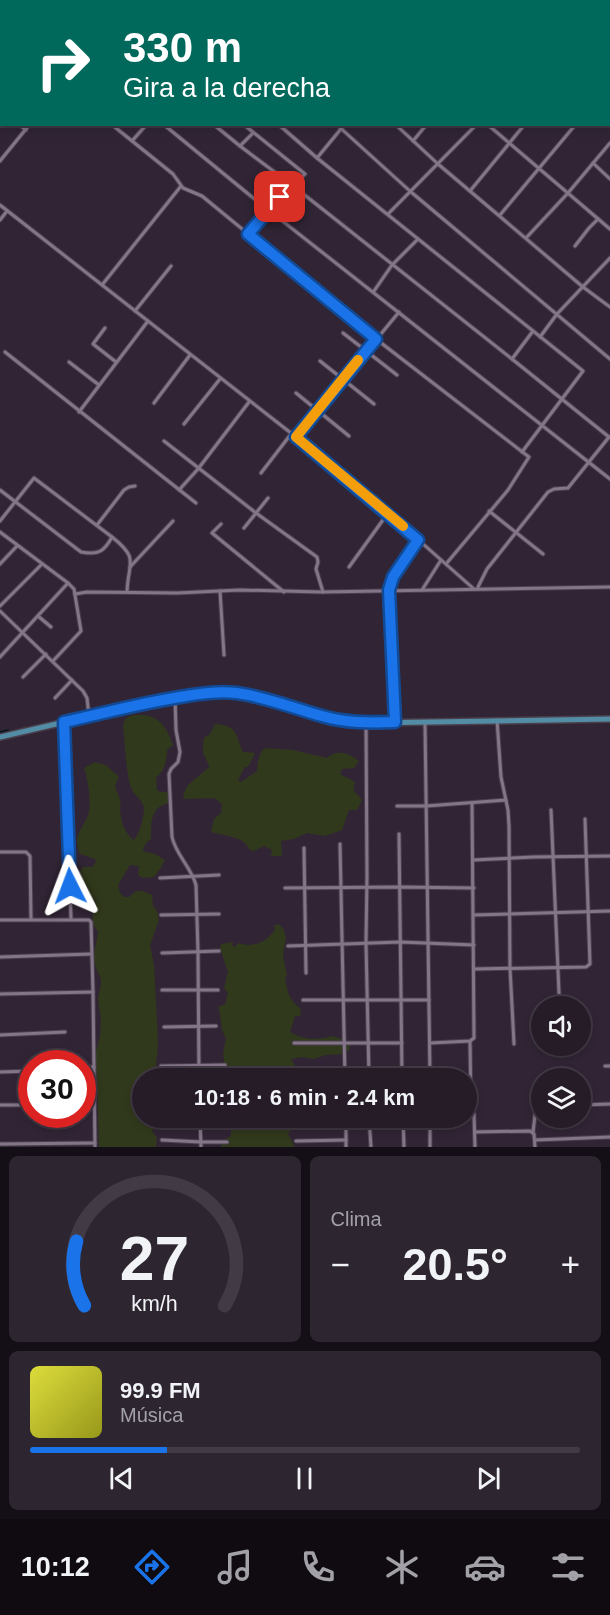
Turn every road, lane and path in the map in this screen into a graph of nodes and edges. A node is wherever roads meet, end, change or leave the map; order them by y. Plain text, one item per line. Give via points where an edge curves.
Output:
1 (21, 126) edge
2 (29, 126) edge
3 (113, 126) edge
4 (145, 126) edge
5 (165, 126) edge
6 (215, 126) edge
7 (245, 126) edge
8 (280, 126) edge
9 (338, 126) edge
10 (397, 126) edge
11 (425, 126) edge
12 (475, 126) edge
13 (489, 126) edge
14 (523, 126) edge
15 (574, 126) edge
16 (341, 128) junction
17 (26, 130) junction
18 (254, 133) junction
19 (132, 141) junction
20 (413, 141) junction
21 (610, 143) edge
22 (509, 144) junction
23 (240, 146) junction
24 (1, 157) edge
25 (316, 158) junction
26 (592, 163) junction
27 (438, 164) junction
28 (538, 168) junction
29 (610, 178) edge
30 (292, 185) junction
31 (182, 186) junction
32 (470, 191) junction
33 (411, 192) junction
34 (567, 193) junction
35 (0, 205) edge
36 (269, 209) junction
37 (7, 211) junction
38 (388, 214) junction
39 (500, 216) junction
40 (598, 219) junction
41 (0, 220) edge
42 (610, 229) edge
43 (248, 234) junction
44 (526, 238) junction
45 (418, 239) junction
46 (574, 246) dead end
47 (610, 258) edge
48 (392, 265) junction
49 (171, 266) dead end
50 (102, 285) junction
51 (583, 287) junction
52 (374, 291) junction
53 (610, 307) edge
54 (135, 311) junction
55 (399, 312) junction
56 (557, 314) junction
57 (147, 321) junction
58 (105, 328) dead end
59 (532, 331) junction
60 (343, 333) dead end
61 (540, 337) junction
62 (376, 339) junction
63 (366, 351) junction
64 (5, 352) dead end
65 (190, 355) junction
66 (512, 359) junction
67 (610, 359) edge
68 (320, 361) dead end
69 (69, 362) dead end
70 (116, 362) junction
71 (397, 375) dead end
72 (220, 379) junction
73 (343, 379) junction
74 (99, 385) junction
75 (296, 393) dead end
76 (562, 400) junction
77 (249, 402) junction
78 (154, 403) dead end
79 (374, 404) dead end
80 (318, 410) junction
81 (79, 412) junction
82 (184, 424) dead end
83 (542, 425) junction
84 (291, 434) junction
85 (350, 435) dead end
86 (296, 437) junction
87 (610, 437) edge
88 (164, 441) dead end
89 (522, 452) junction
90 (588, 461) junction
91 (198, 469) junction
92 (261, 473) dead end
93 (610, 479) edge
94 (135, 486) dead end
95 (0, 490) edge
96 (179, 490) junction
97 (268, 498) dead end
98 (15, 501) junction
99 (196, 504) dead end
100 (489, 511) junction
101 (256, 513) junction
102 (388, 513) junction
103 (0, 521) edge
104 (173, 521) dead end
105 (221, 524) dead end
106 (97, 525) junction
107 (244, 528) dead end
108 (0, 532) edge
109 (516, 532) junction
110 (112, 537) junction
111 (418, 540) junction
112 (18, 546) junction
113 (543, 554) dead end
114 (441, 560) junction
115 (0, 564) edge
116 (42, 564) junction
117 (446, 564) junction
118 (130, 567) junction
119 (349, 567) dead end
120 (68, 583) junction
121 (610, 587) edge
122 (475, 589) junction
123 (389, 590) junction
124 (422, 590) junction
125 (220, 591) junction
126 (127, 592) junction
127 (284, 592) junction
128 (323, 592) junction
129 (75, 594) junction
130 (0, 610) edge
131 (38, 616) junction
132 (51, 627) dead end
133 (23, 632) junction
134 (46, 654) junction
135 (224, 655) dead end
136 (0, 657) edge
137 (53, 661) junction
138 (23, 677) dead end
139 (72, 680) junction
140 (175, 697) junction
141 (55, 698) dead end
142 (89, 716) junction
143 (610, 719) edge
144 (497, 720) junction
145 (64, 722) junction
146 (395, 722) junction
147 (425, 722) junction
148 (366, 723) junction
149 (0, 737) edge
150 (506, 800) junction
151 (472, 803) junction
152 (397, 806) dead end
153 (426, 806) junction
154 (551, 810) dead end
155 (585, 819) dead end
156 (399, 834) dead end
157 (340, 844) dead end
158 (304, 848) dead end
159 (0, 852) edge
160 (610, 856) edge
161 (552, 857) junction
162 (586, 857) junction
163 (509, 858) junction
164 (473, 860) junction
165 (219, 875) dead end
166 (194, 876) junction
167 (160, 878) dead end
168 (342, 887) junction
169 (367, 887) junction
170 (400, 887) junction
171 (285, 888) dead end
172 (304, 888) junction
173 (427, 888) junction
174 (474, 888) junction
175 (610, 910) edge
176 (589, 911) junction
177 (555, 912) junction
178 (197, 914) junction
179 (219, 914) dead end
180 (510, 914) junction
181 (161, 915) dead end
182 (474, 915) junction
183 (31, 919) junction
184 (71, 919) junction
185 (0, 920) edge
186 (400, 942) junction
187 (366, 943) junction
188 (342, 944) junction
189 (428, 944) junction
190 (304, 945) junction
191 (474, 945) junction
192 (288, 946) dead end
193 (219, 951) dead end
194 (198, 952) junction
195 (162, 953) dead end
196 (92, 954) junction
197 (0, 957) edge
198 (557, 967) junction
199 (510, 968) junction
200 (474, 969) junction
201 (306, 973) dead end
202 (162, 990) dead end
203 (198, 990) junction
204 (219, 990) dead end
205 (93, 992) junction
206 (559, 993) dead end
207 (0, 994) edge
208 (368, 999) junction
209 (402, 999) junction
210 (303, 1000) dead end
211 (343, 1000) junction
212 (429, 1000) junction
213 (216, 1026) dead end
214 (164, 1027) dead end
215 (198, 1027) junction
216 (65, 1032) dead end
217 (0, 1035) edge
218 (470, 1041) junction
219 (294, 1042) dead end
220 (345, 1043) junction
221 (368, 1043) junction
222 (402, 1043) junction
223 (430, 1043) junction
224 (514, 1044) dead end
225 (94, 1050) edge
226 (225, 1065) dead end
227 (161, 1066) dead end
228 (198, 1066) junction
229 (345, 1068) edge
230 (369, 1068) edge
231 (402, 1068) edge
232 (430, 1068) edge
233 (470, 1068) edge
234 (18, 1071) edge
235 (0, 1072) edge
236 (610, 1104) edge
237 (0, 1105) edge
238 (18, 1105) edge
239 (591, 1105) edge
240 (95, 1128) edge
241 (200, 1128) edge
242 (346, 1128) edge
243 (369, 1128) edge
244 (403, 1128) edge
245 (430, 1128) edge
246 (475, 1128) edge
247 (533, 1128) edge
248 (475, 1132) junction
249 (533, 1132) junction
250 (610, 1137) edge
251 (162, 1140) dead end
252 (346, 1140) junction
253 (535, 1140) junction
254 (296, 1141) dead end
255 (227, 1142) dead end
256 (0, 1144) edge
257 (95, 1145) edge
258 (201, 1145) edge
259 (346, 1147) edge
260 (370, 1147) edge
261 (404, 1147) edge
262 (430, 1147) edge
263 (475, 1147) edge
264 (535, 1147) edge

1 - 17 street
2 - 17 street
3 - 19 street
4 - 19 street
5 - 36 street
6 - 23 street
7 - 18 street
8 - 25 street
9 - 16 street
10 - 20 street
11 - 20 street
12 - 27 street
13 - 22 street
14 - 22 street
15 - 28 street
16 - 25 street
16 - 33 street
17 - 24 street
18 - 23 street
18 - 30 street via 305,174
19 - 31 street
20 - 27 street
21 - 26 street
22 - 28 street
22 - 32 street
23 - 30 street
25 - 38 street
26 - 29 street
26 - 34 street
27 - 32 street
27 - 33 street
28 - 34 street
28 - 39 street
30 - 36 street
30 - 48 street
31 - 43 street via 202,196
31 - 50 street
32 - 39 street
33 - 38 street
33 - 56 street
34 - 40 street
34 - 44 street
35 - 37 street
36 - 43 street
36 - 52 street
37 - 41 street
37 - 50 street
38 - 45 street
39 - 44 street
40 - 42 street
40 - 46 street
43 - 62 street
44 - 51 street
45 - 48 street
45 - 59 street
47 - 51 street
48 - 52 street
48 - 66 street
49 - 54 street
50 - 54 street
51 - 53 street
51 - 56 street
52 - 55 street
54 - 57 street
55 - 62 street
55 - 83 street
56 - 61 street
56 - 67 street
57 - 65 street
57 - 70 street
58 - 70 street via 93,344
59 - 61 street
59 - 66 street
60 - 63 street
61 - 76 street via 583,371
62 - 63 street
62 - 89 street
63 - 71 street
63 - 73 street
64 - 81 street
65 - 72 street
65 - 78 street
66 - 76 street
68 - 73 street
69 - 74 street
70 - 74 street
72 - 77 street
72 - 82 street
73 - 79 street
73 - 80 street
74 - 81 street
75 - 80 street
76 - 83 street
76 - 87 street
77 - 84 street
77 - 91 street
80 - 85 street
80 - 86 street
81 - 96 street
83 - 89 street
83 - 90 street
84 - 86 street
84 - 92 street
86 - 102 street
87 - 90 street
88 - 91 street
89 - 100 street via 530,457
90 - 93 street
90 - 109 street via 568,488 548,492
91 - 96 street
91 - 101 street
94 - 106 street via 121,492
95 - 98 street
96 - 99 street
97 - 101 street
98 - 103 street
98 - 106 street via 34,478
98 - 110 street via 81,552 102,550
100 - 109 street
100 - 117 street
101 - 107 street
101 - 128 street via 317,557 316,569
102 - 111 street
102 - 119 street
104 - 118 street
105 - 127 street via 212,533
106 - 110 street
108 - 112 street
109 - 113 street
109 - 122 street
110 - 118 street via 129,553
111 - 114 street
111 - 123 street via 393,577
112 - 115 street
112 - 116 street
114 - 117 street
114 - 124 street
116 - 120 street
116 - 130 street
117 - 122 street
118 - 126 street
120 - 129 street
120 - 131 street
121 - 122 street
122 - 124 street
123 - 124 street
123 - 128 street
123 - 146 street
125 - 126 street
125 - 127 street
125 - 135 street
126 - 129 street
127 - 128 street
129 - 137 street via 81,631
130 - 133 street
131 - 132 street
131 - 133 street
133 - 134 street
133 - 136 street
134 - 137 street
134 - 138 street
137 - 139 street
139 - 141 street
139 - 142 street via 87,698
140 - 142 main road
140 - 148 main road via 235,693 323,717
140 - 166 street via 180,752 169,774 172,837
142 - 145 main road
143 - 144 main road
144 - 147 main road
144 - 150 street
145 - 149 main road
145 - 184 street
146 - 147 main road
146 - 148 main road
147 - 153 street
148 - 169 street
150 - 151 street
150 - 163 street
151 - 153 street
151 - 164 street
152 - 153 street
153 - 173 street
154 - 161 street
155 - 162 street
156 - 170 street
157 - 168 street
158 - 172 street
159 - 183 street via 26,852 30,856
160 - 162 street
161 - 162 street
161 - 163 street
161 - 177 street
162 - 176 street
163 - 164 street
163 - 180 street
164 - 174 street
165 - 166 street
166 - 167 street
166 - 178 street
168 - 169 street
168 - 172 street
168 - 188 street
169 - 170 street
169 - 187 street
170 - 173 street
170 - 186 street
171 - 172 street
172 - 190 street
173 - 174 street
173 - 189 street
174 - 182 street
175 - 176 street
176 - 177 street
176 - 198 street via 590,963 586,967
177 - 180 street
177 - 198 street
178 - 179 street
178 - 181 street
178 - 194 street
180 - 182 street
180 - 199 street
182 - 191 street
183 - 184 street
183 - 185 street
184 - 196 street via 91,922
186 - 187 street
186 - 189 street
186 - 209 street
187 - 188 street
187 - 208 street
188 - 190 street
188 - 211 street
189 - 191 street
189 - 212 street
190 - 192 street
190 - 201 street
191 - 200 street
193 - 194 street
194 - 195 street
194 - 203 street
196 - 197 street
196 - 205 street
198 - 199 street
198 - 206 street
199 - 200 street
199 - 224 street
200 - 218 street via 474,1038
202 - 203 street
203 - 204 street
203 - 215 street
205 - 207 street
205 - 225 street
208 - 209 street
208 - 211 street
208 - 221 street
209 - 212 street
209 - 222 street
210 - 211 street
211 - 220 street
212 - 223 street
213 - 215 street
214 - 215 street
215 - 228 street
216 - 217 street
218 - 223 street
218 - 233 street
219 - 220 street
220 - 221 street
220 - 229 street
221 - 222 street
221 - 230 street
222 - 231 street
223 - 232 street
226 - 228 street
227 - 228 street
234 - 235 street
236 - 239 street
237 - 238 street
240 - 257 street
241 - 258 street
242 - 252 street
243 - 260 street
244 - 261 street
245 - 262 street
246 - 248 street
247 - 249 street
248 - 249 street
248 - 263 street
249 - 253 street
250 - 253 street
251 - 258 street
252 - 254 street
252 - 259 street
253 - 264 street
255 - 258 street
256 - 257 street

